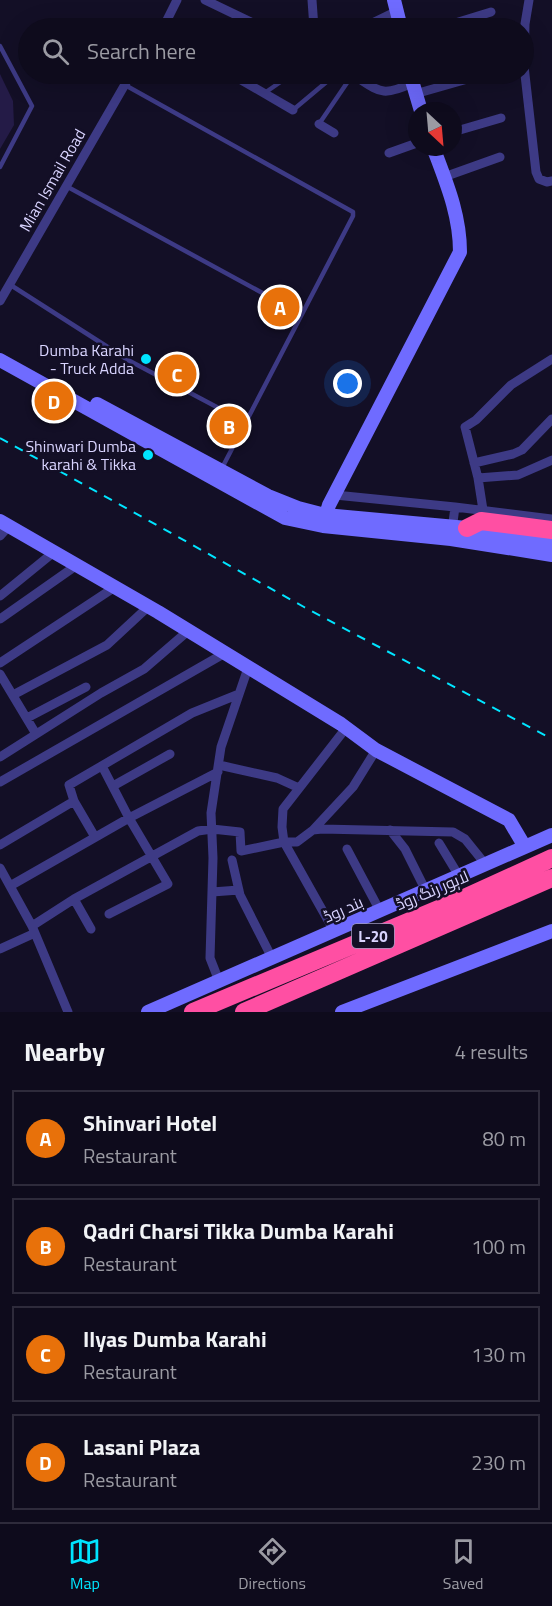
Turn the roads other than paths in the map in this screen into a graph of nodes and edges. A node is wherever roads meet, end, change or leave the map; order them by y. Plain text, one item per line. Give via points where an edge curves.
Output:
1 (177, 0) edge
2 (206, 0) edge
3 (312, 0) edge
4 (529, 0) edge
5 (395, 3) edge
6 (491, 12) dead end
7 (168, 18) edge
8 (242, 18) edge
9 (313, 18) edge
10 (375, 18) edge
11 (399, 18) edge
12 (472, 18) edge
13 (526, 18) edge
14 (0, 46) edge
15 (18, 80) edge
16 (20, 84) edge
17 (124, 84) joint
18 (250, 84) edge
19 (278, 84) edge
20 (324, 84) edge
21 (346, 84) edge
22 (368, 84) edge
23 (410, 84) edge
24 (412, 84) edge
25 (526, 84) edge
26 (266, 92) junction
27 (418, 102) edge
28 (293, 110) joint
29 (501, 118) dead end
30 (319, 124) joint
31 (462, 129) edge
32 (334, 133) dead end
33 (408, 146) edge
34 (389, 153) dead end
35 (436, 156) edge
36 (500, 157) dead end
37 (0, 167) edge
38 (444, 177) junction
39 (552, 181) edge
40 (65, 186) junction
41 (9, 284) junction
42 (0, 302) edge
43 (301, 314) junction
44 (0, 352) edge
45 (552, 359) edge
46 (0, 360) edge
47 (552, 419) edge
48 (245, 422) junction
49 (552, 460) edge
50 (474, 463) junction
51 (220, 470) junction
52 (478, 478) junction
53 (335, 495) junction
54 (455, 507) junction
55 (552, 519) edge
56 (324, 520) junction
57 (3, 528) edge
58 (470, 529) junction
59 (552, 531) edge
60 (552, 542) edge
61 (54, 552) junction
62 (552, 555) edge
63 (77, 565) junction
64 (115, 587) junction
65 (1, 592) edge
66 (149, 606) junction
67 (0, 619) edge
68 (188, 631) junction
69 (225, 654) junction
70 (0, 663) edge
71 (248, 668) junction
72 (0, 674) edge
73 (86, 687) dead end
74 (239, 694) junction
75 (13, 695) junction
76 (27, 718) junction
77 (346, 728) junction
78 (36, 734) junction
79 (376, 750) junction
80 (170, 754) dead end
81 (0, 757) edge
82 (102, 766) junction
83 (218, 769) junction
84 (0, 782) edge
85 (113, 786) junction
86 (299, 788) junction
87 (75, 801) junction
88 (129, 818) junction
89 (212, 829) junction
90 (313, 830) junction
91 (390, 830) junction
92 (552, 835) edge
93 (95, 837) junction
94 (284, 842) junction
95 (439, 843) dead end
96 (0, 845) edge
97 (525, 847) junction
98 (347, 849) dead end
99 (151, 856) junction
100 (552, 858) edge
101 (232, 860) dead end
102 (486, 865) junction
103 (0, 868) edge
104 (459, 876) junction
105 (552, 878) edge
106 (10, 886) junction
107 (239, 890) junction
108 (426, 891) junction
109 (212, 892) junction
110 (74, 899) junction
111 (380, 911) junction
112 (109, 914) dead end
113 (33, 929) junction
114 (91, 929) dead end
115 (334, 931) junction
116 (552, 931) edge
117 (0, 949) edge
118 (272, 958) junction
119 (219, 981) junction
120 (68, 1012) edge
121 (148, 1012) edge
122 (194, 1012) edge
123 (244, 1012) edge
124 (342, 1012) edge

1 - 7 street
2 - 8 street
3 - 9 street
4 - 13 street
5 - 10 street
5 - 11 main road
6 - 12 street
14 - 15 lane
16 - 37 lane via 32,106
17 - 40 street, Mian Ismail Road
17 - 43 lane via 353,212
18 - 26 street
19 - 26 lane
20 - 28 lane
21 - 30 lane
22 - 23 street via 385,92
24 - 27 main road
25 - 39 street via 536,172 539,179
26 - 28 street
29 - 31 street
30 - 32 street
33 - 34 street
35 - 38 main road
36 - 38 street
38 - 53 main road via 454,201 460,252
40 - 41 street, Mian Ismail Road
40 - 43 lane
41 - 42 street, Mian Ismail Road
41 - 48 lane via 128,360
43 - 48 lane
44 - 51 main road
45 - 50 street via 511,385 465,427
46 - 56 main road via 275,513 295,520
47 - 50 street via 522,450
48 - 51 lane
49 - 52 street via 518,475
50 - 52 street
51 - 56 main road
52 - 58 street
53 - 54 street
53 - 56 main road
54 - 58 street
54 - 58 street
55 - 58 street
56 - 58 main road
57 - 61 main road
58 - 59 highway
58 - 60 main road
58 - 62 main road
61 - 63 main road
61 - 65 street
63 - 64 main road
63 - 67 street
64 - 66 main road
64 - 70 street
66 - 68 main road
66 - 75 street via 107,645
68 - 69 main road
68 - 78 street via 144,669
69 - 71 main road
69 - 84 street
71 - 74 street
71 - 77 main road
72 - 75 street
73 - 76 street
74 - 82 street via 192,713
74 - 83 street via 221,747
75 - 76 street
76 - 78 street
77 - 79 main road
77 - 86 street
78 - 81 street
79 - 90 street via 353,787
79 - 97 main road via 509,820
80 - 85 street
82 - 85 street
82 - 87 street via 69,785
83 - 86 street via 277,778
83 - 88 street
83 - 89 street
85 - 88 street
86 - 94 street via 283,809
87 - 93 street
87 - 96 street
88 - 93 street
88 - 99 street
89 - 94 street via 240,832 241,851
89 - 99 street via 198,831
89 - 109 street
90 - 91 street
90 - 94 street via 297,842
91 - 102 street via 453,832 465,839
91 - 108 street via 405,849
92 - 97 main road, بند روڈ
93 - 106 street
94 - 115 street
95 - 104 street
97 - 102 main road, بند روڈ
98 - 111 street
99 - 110 street
99 - 112 street via 168,884
100 - 122 highway, لاہور رنگ روڈ / L-20
101 - 107 street
102 - 104 main road, بند روڈ
103 - 106 street
104 - 108 main road, بند روڈ
105 - 123 highway, L-20
106 - 113 street
107 - 109 street
107 - 118 street
108 - 111 main road, بند روڈ
109 - 119 street via 210,958
110 - 113 street
110 - 114 street
111 - 115 main road, بند روڈ
113 - 117 street
113 - 120 street
115 - 118 main road, بند روڈ
116 - 124 main road
118 - 119 main road, بند روڈ
119 - 121 main road, بند روڈ

